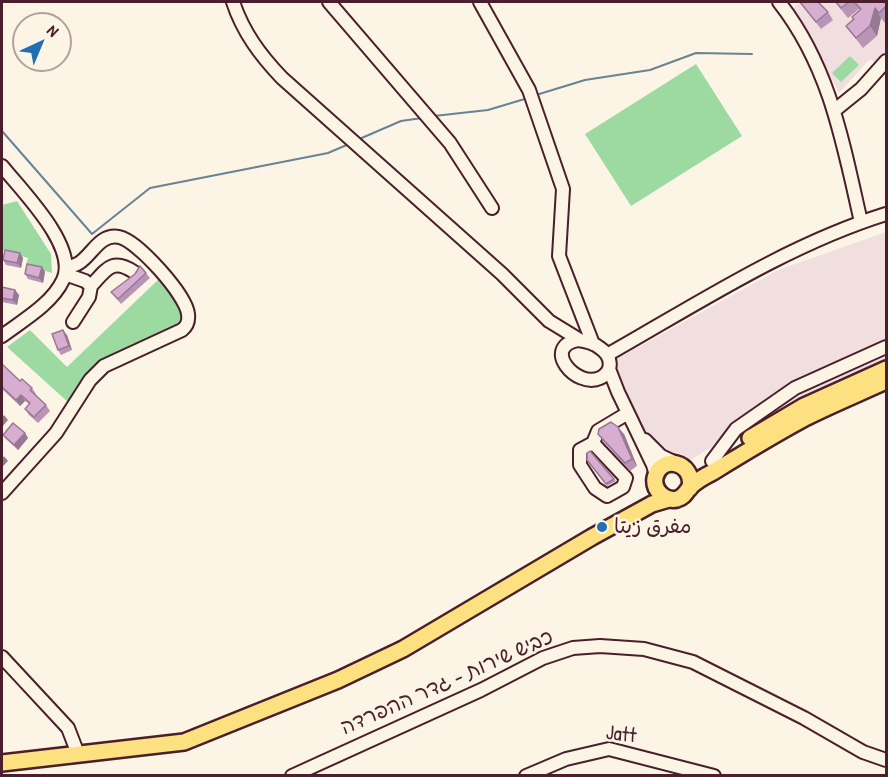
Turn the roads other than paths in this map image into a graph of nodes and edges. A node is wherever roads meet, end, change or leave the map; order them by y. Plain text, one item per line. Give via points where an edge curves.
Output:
1 (233, 2) edge
2 (329, 2) edge
3 (480, 2) edge
4 (779, 2) edge
5 (886, 61) edge
6 (835, 110) junction
7 (2, 166) edge
8 (492, 208) dead end
9 (886, 214) edge
10 (861, 222) junction
11 (65, 271) junction
12 (134, 272) edge
13 (91, 286) junction
14 (579, 309) junction
15 (547, 319) junction
16 (73, 322) dead end
17 (558, 328) junction
18 (2, 336) edge
19 (580, 340) junction
20 (593, 344) junction
21 (886, 347) edge
22 (562, 353) junction
23 (607, 355) junction
24 (609, 369) junction
25 (886, 369) edge
26 (595, 379) junction
27 (886, 381) edge
28 (618, 392) junction
29 (628, 413) junction
30 (638, 432) junction
31 (593, 443) dead end
32 (712, 461) junction
33 (681, 465) junction
34 (656, 479) junction
35 (690, 488) junction
36 (2, 493) edge
37 (669, 499) junction
38 (592, 537) junction
39 (2, 657) edge
40 (78, 754) junction
41 (886, 759) edge
42 (2, 763) edge
43 (292, 776) edge
44 (526, 776) edge
45 (714, 776) edge

1 - 15 street via 254,46 282,78 502,274
2 - 8 street via 450,143
3 - 14 street via 529,90 563,189 559,256
4 - 6 street via 811,51
5 - 6 street
6 - 10 street
7 - 11 street via 45,219 61,247
9 - 10 street
10 - 23 street via 773,261
11 - 13 street
11 - 18 street via 45,303
11 - 36 street via 103,240 121,237 134,244 163,275 182,300 189,315 188,325 104,366 48,442
12 - 13 street via 124,265 115,265
13 - 16 street via 89,297
14 - 17 street via 571,325
14 - 20 street
15 - 17 street
15 - 22 street
17 - 19 street
19 - 20 street
19 - 22 street via 568,344
20 - 23 street
21 - 32 street via 795,388 736,429
22 - 26 street via 571,372
23 - 24 street
24 - 26 street
24 - 28 street
25 - 32 main road via 804,406
26 - 28 street
27 - 35 main road via 808,417
28 - 29 street
29 - 30 street
29 - 31 street via 598,431
30 - 33 street via 661,456
30 - 34 street
32 - 33 main road
33 - 34 main road via 666,464
33 - 35 main road via 690,476
34 - 37 main road via 657,490
34 - 38 main road via 641,502
35 - 37 main road via 683,497
37 - 38 main road via 652,504
38 - 40 main road via 403,649 338,680 184,742
39 - 40 street via 68,728
40 - 42 main road
41 - 43 street, כביש שירות - גדר ההפרדה via 863,752 693,662 644,650 600,646 573,648 543,658
44 - 45 street, Jatt via 566,759 609,749

